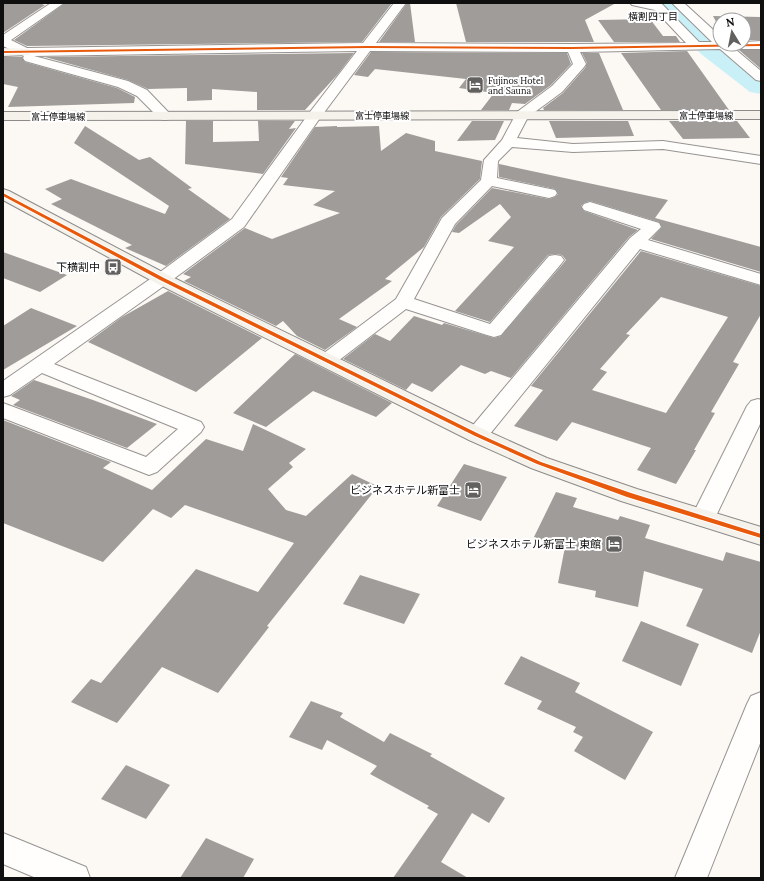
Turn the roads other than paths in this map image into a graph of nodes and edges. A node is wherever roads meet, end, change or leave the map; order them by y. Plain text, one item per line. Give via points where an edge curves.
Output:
1 (58, 3) edge
2 (400, 3) edge
3 (636, 3) edge
4 (678, 3) edge
5 (657, 5) edge
6 (712, 35) edge
7 (3, 40) edge
8 (712, 45) edge
9 (367, 47) junction
10 (697, 47) junction
11 (572, 48) junction
12 (14, 52) edge
13 (731, 52) edge
14 (761, 77) edge
15 (315, 114) junction
16 (522, 115) junction
17 (761, 115) edge
18 (3, 116) edge
19 (165, 116) junction
20 (508, 142) junction
21 (761, 160) edge
22 (489, 181) junction
23 (549, 193) dead end
24 (3, 194) edge
25 (590, 207) dead end
26 (636, 242) junction
27 (555, 260) dead end
28 (162, 279) junction
29 (761, 280) edge
30 (403, 302) junction
31 (327, 360) junction
32 (40, 365) junction
33 (3, 391) edge
34 (758, 406) dead end
35 (3, 410) edge
36 (477, 435) junction
37 (703, 518) junction
38 (761, 536) edge
39 (761, 704) edge
40 (3, 848) edge
41 (65, 876) edge
42 (690, 878) edge

1 - 7 street
2 - 9 street
3 - 5 street
4 - 6 street
5 - 10 street
7 - 12 street
8 - 10 street
9 - 11 street
9 - 12 street
9 - 15 street
10 - 11 street
11 - 16 street via 580,64 557,89
12 - 19 street via 123,84 142,93
13 - 14 street
15 - 16 main road, 富士停車場線
15 - 19 main road, 富士停車場線
15 - 28 street via 238,223
16 - 17 main road, 富士停車場線
16 - 20 street
18 - 19 main road, 富士停車場線
20 - 21 street via 573,148 663,145
20 - 22 street via 491,160
22 - 23 street
22 - 30 street via 448,222
24 - 28 main road
25 - 26 street via 653,227
26 - 29 street
26 - 36 street
27 - 30 street via 494,331
28 - 31 main road
28 - 32 street
30 - 31 street
31 - 36 main road
32 - 33 street
32 - 35 street via 193,427 149,466
34 - 37 street
36 - 37 main road via 539,463
37 - 38 main road
39 - 42 street
40 - 41 street

